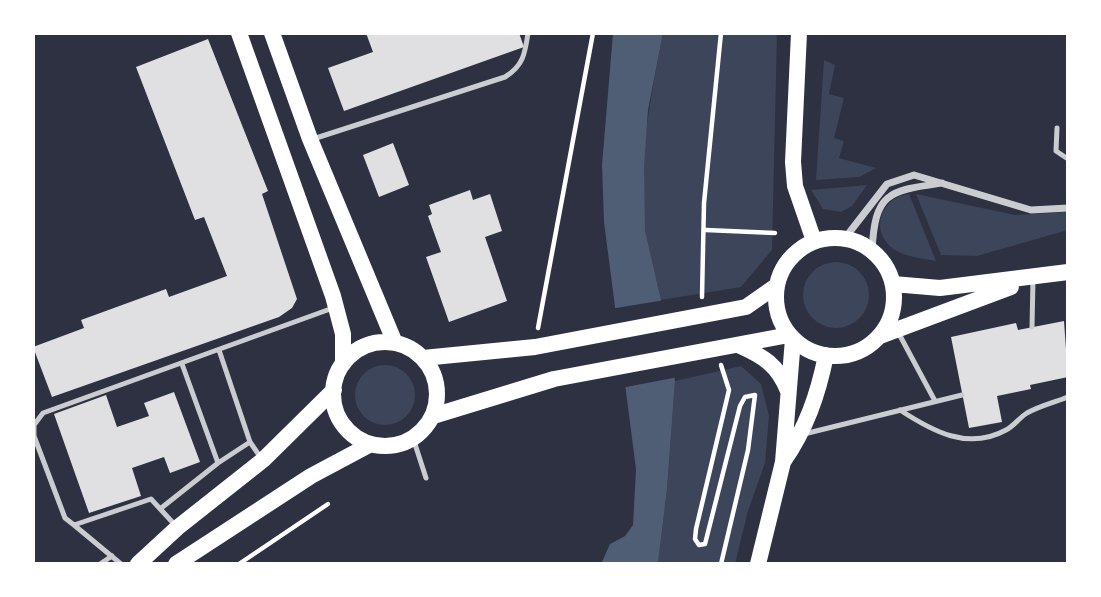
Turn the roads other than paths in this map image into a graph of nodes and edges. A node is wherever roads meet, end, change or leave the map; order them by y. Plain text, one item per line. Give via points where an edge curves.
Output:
1 (239, 33) edge
2 (272, 33) edge
3 (528, 33) edge
4 (799, 33) edge
5 (1057, 128) dead end
6 (310, 139) junction
7 (1068, 159) edge
8 (946, 183) junction
9 (1068, 208) edge
10 (845, 238) junction
11 (814, 241) junction
12 (872, 251) junction
13 (1068, 272) edge
14 (1033, 279) junction
15 (893, 284) junction
16 (776, 286) junction
17 (336, 307) junction
18 (1032, 327) dead end
19 (897, 329) junction
20 (880, 336) junction
21 (791, 337) junction
22 (395, 343) junction
23 (735, 344) junction
24 (219, 350) junction
25 (826, 355) junction
26 (423, 358) junction
27 (182, 364) junction
28 (343, 364) junction
29 (334, 390) junction
30 (790, 394) junction
31 (962, 394) dead end
32 (1068, 397) edge
33 (935, 401) junction
34 (900, 410) junction
35 (433, 416) junction
36 (801, 435) junction
37 (414, 438) junction
38 (250, 442) junction
39 (371, 444) junction
40 (262, 460) junction
41 (783, 462) junction
42 (218, 463) junction
43 (426, 478) dead end
44 (160, 509) junction
45 (74, 525) junction
46 (177, 528) junction
47 (112, 556) junction
48 (100, 564) edge
49 (121, 564) edge
50 (138, 564) edge
51 (176, 564) edge
52 (758, 564) edge

1 - 17 main road
2 - 6 main road
3 - 6 lane via 524,57 505,78
4 - 11 main road via 793,162 795,186
5 - 7 lane via 1056,151
6 - 22 main road
8 - 9 street via 1031,210
8 - 10 street via 915,176 887,184
8 - 12 street via 903,188 883,199 874,219
10 - 11 main road
10 - 12 main road
11 - 16 main road via 789,258
12 - 15 main road
13 - 14 main road
14 - 15 main road via 940,288
14 - 18 lane
14 - 19 main road
15 - 20 main road via 892,312
16 - 21 main road via 778,312
16 - 26 main road via 756,303 736,309 535,347
17 - 24 lane
17 - 28 main road via 343,334
19 - 20 main road
19 - 33 lane
20 - 25 main road via 860,350
21 - 23 main road
21 - 25 main road via 808,350
21 - 30 main road
22 - 26 main road
22 - 28 main road via 366,346
23 - 30 main road via 762,355 776,367
23 - 35 main road via 554,379
24 - 27 lane
24 - 38 lane
25 - 36 main road via 820,386
26 - 35 main road via 437,385
27 - 42 lane
27 - 45 lane via 43,413 34,425 65,518
28 - 29 main road
29 - 39 main road via 334,404 343,424
29 - 40 main road
30 - 41 main road
31 - 33 lane
32 - 34 lane via 985,438 955,439
33 - 34 lane
34 - 36 lane
35 - 37 main road
36 - 41 main road
37 - 39 main road via 385,447
37 - 43 lane
38 - 40 lane
38 - 42 lane
39 - 51 main road via 311,476
40 - 46 main road
41 - 52 main road
42 - 44 lane
44 - 45 lane via 151,499
44 - 46 lane
45 - 47 lane
46 - 50 main road
47 - 48 lane
47 - 49 lane

